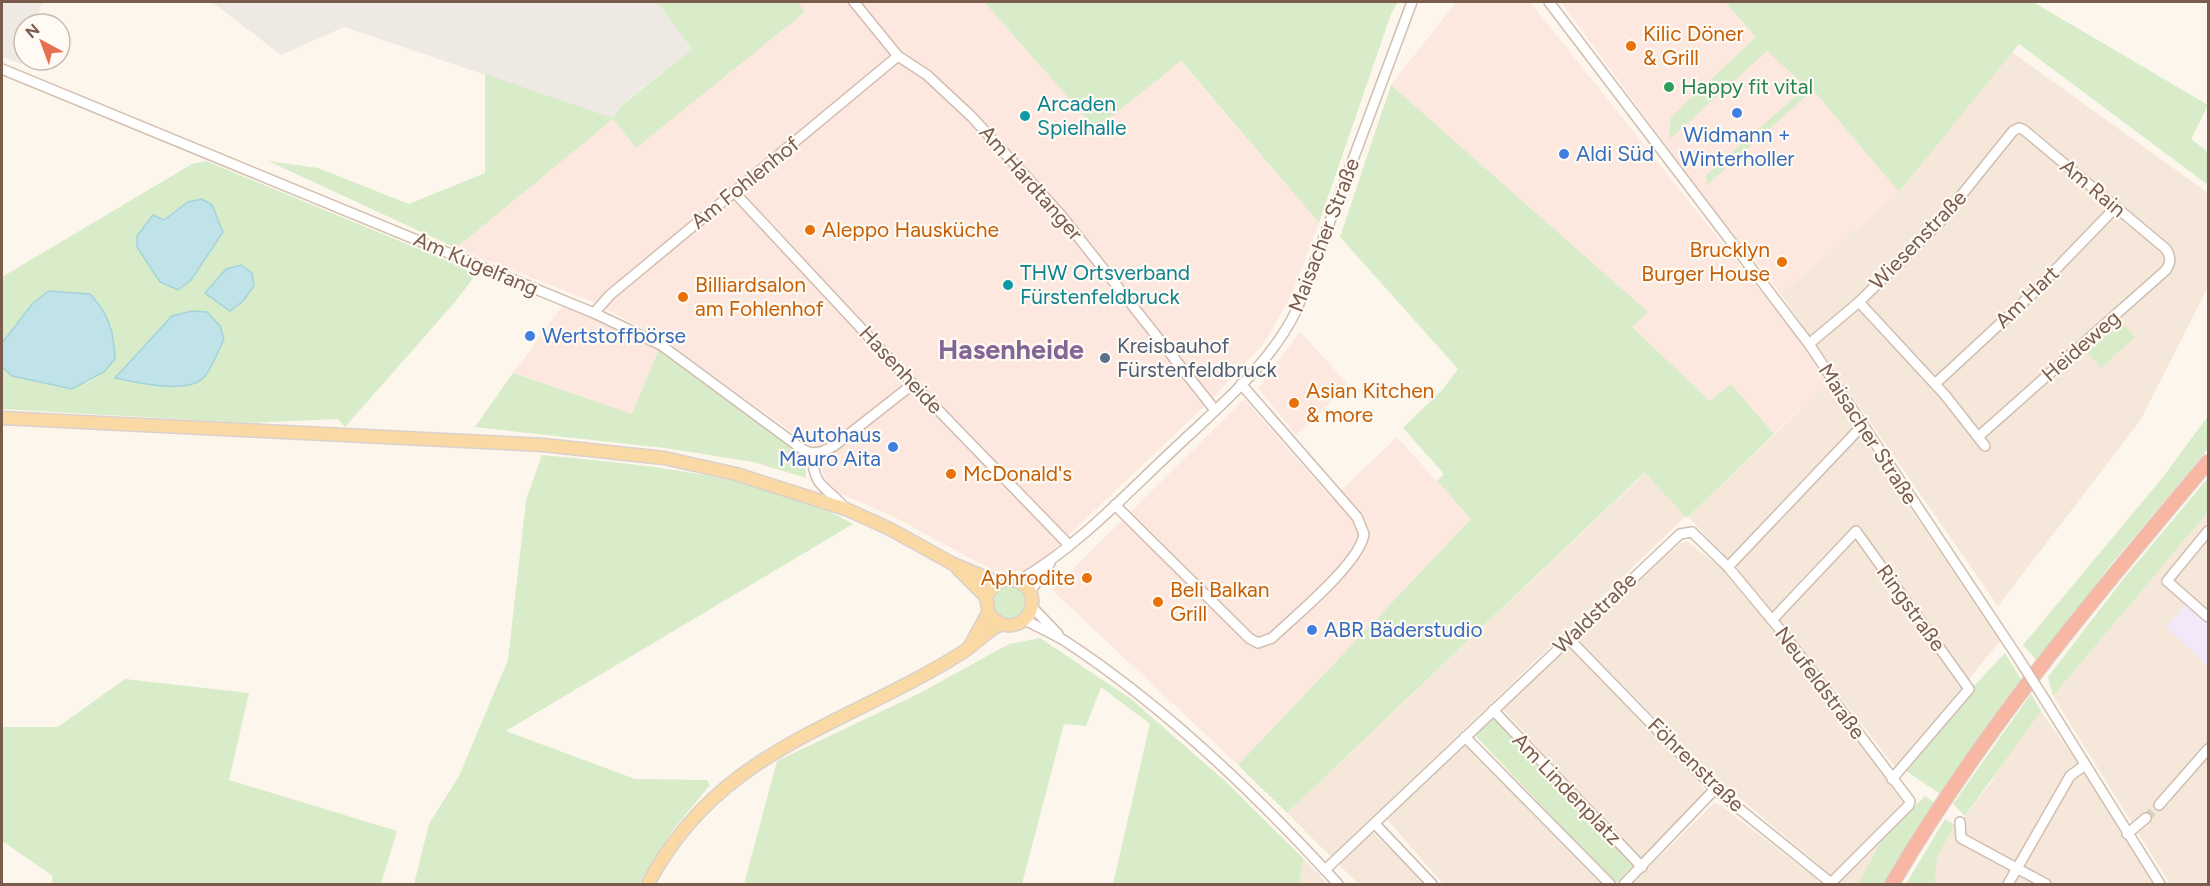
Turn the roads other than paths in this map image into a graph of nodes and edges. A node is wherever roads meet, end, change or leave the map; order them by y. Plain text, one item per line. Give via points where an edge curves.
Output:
1 (854, 2) edge
2 (1412, 2) edge
3 (1549, 2) edge
4 (898, 56) junction
5 (2, 69) edge
6 (2019, 129) joint
7 (735, 193) junction
8 (2116, 207) junction
9 (2166, 249) joint
10 (1859, 302) junction
11 (594, 313) junction
12 (1809, 344) junction
13 (913, 384) junction
14 (1241, 384) junction
15 (1935, 384) junction
16 (1215, 410) junction
17 (2, 418) edge
18 (1862, 426) junction
19 (1978, 437) junction
20 (1985, 446) dead end
21 (811, 453) junction
22 (2208, 462) edge
23 (1115, 505) junction
24 (846, 509) junction
25 (2208, 531) edge
26 (1069, 545) junction
27 (1053, 559) junction
28 (953, 564) junction
29 (1728, 567) junction
30 (1018, 581) junction
31 (997, 582) junction
32 (1030, 592) junction
33 (986, 597) junction
34 (1032, 607) junction
35 (988, 613) junction
36 (2208, 617) edge
37 (1025, 620) junction
38 (1772, 620) junction
39 (1001, 624) junction
40 (1568, 638) junction
41 (1064, 640) junction
42 (968, 650) junction
43 (1493, 710) junction
44 (1465, 737) junction
45 (2208, 749) edge
46 (2085, 765) junction
47 (1892, 778) junction
48 (1715, 789) junction
49 (2158, 805) tunnel mouth
50 (2146, 818) tunnel mouth
51 (1960, 822) dead end
52 (1375, 824) junction
53 (2127, 834) junction
54 (1642, 867) junction
55 (2017, 869) junction
56 (1325, 870) junction
57 (1831, 884) edge
58 (648, 885) edge
59 (1338, 885) edge
60 (1432, 885) edge
61 (1610, 885) edge
62 (1624, 885) edge
63 (1892, 885) edge
64 (2008, 885) edge
65 (2046, 885) edge
66 (2160, 885) edge

1 - 4 street, Am Hardtanger
2 - 14 street, Maisacher Straße via 1297,309 1281,338
3 - 12 street, Maisacher Straße
4 - 7 street, Am Fohlenhof
4 - 16 street, Am Hardtanger via 927,75 972,117 1041,193
5 - 11 street, Am Kugelfang
6 - 8 street, Am Rain
6 - 10 street, Wiesenstraße via 1939,223
7 - 11 street, Am Fohlenhof via 610,295
7 - 13 street, Hasenheide
8 - 9 street, Am Rain
8 - 15 street, Am Hart via 2030,296
9 - 19 street, Heideweg via 2170,256 2166,270
10 - 12 street, Wiesenstraße
10 - 15 street
11 - 21 street, Am Kugelfang via 661,345
12 - 18 street, Maisacher Straße
13 - 21 street via 834,446
13 - 26 street, Hasenheide
14 - 16 street, Maisacher Straße
14 - 23 street via 1357,517 1364,534 1359,551 1346,567 1272,638 1258,643
15 - 19 street
16 - 23 street, Maisacher Straße
17 - 24 main road via 543,445 653,456 736,474
18 - 29 street
18 - 46 street, Maisacher Straße, bridge via 2017,656
19 - 20 street
21 - 24 street via 814,473 823,490
22 - 63 highway via 2109,581 1983,744
23 - 26 street, Maisacher Straße
24 - 28 main road
25 - 36 street via 2168,581
26 - 27 street, Maisacher Straße
27 - 30 street, Maisacher Straße
27 - 32 street, Maisacher Straße
28 - 31 main road
28 - 33 main road
29 - 38 street, Neufeldstraße
29 - 40 street, Waldstraße via 1692,532 1680,534
30 - 31 main road
30 - 32 main road
31 - 33 main road
32 - 34 main road
33 - 35 main road
34 - 37 main road
34 - 41 street
35 - 39 main road
35 - 42 main road
37 - 39 main road
37 - 41 street
38 - 47 street, Neufeldstraße
38 - 47 street, Ringstraße via 1856,531 1969,689
39 - 42 main road
40 - 43 street, Waldstraße
40 - 48 street, Föhrenstraße
41 - 56 street via 1139,695 1229,773
42 - 58 main road via 809,731 744,771 695,818 666,853
43 - 44 street, Waldstraße
43 - 54 street, Am Lindenplatz
44 - 52 street, Waldstraße
44 - 61 street, Am Lindenplatz
45 - 49 street
46 - 53 street, Maisacher Straße
46 - 55 street via 2070,776
47 - 57 street, Neufeldstraße via 1909,805
48 - 54 street
48 - 57 street, Föhrenstraße
50 - 53 street
51 - 55 street via 1961,838
52 - 56 street, Waldstraße
52 - 60 street
53 - 66 street, Maisacher Straße
54 - 62 street
55 - 64 street
55 - 65 street
56 - 59 street

